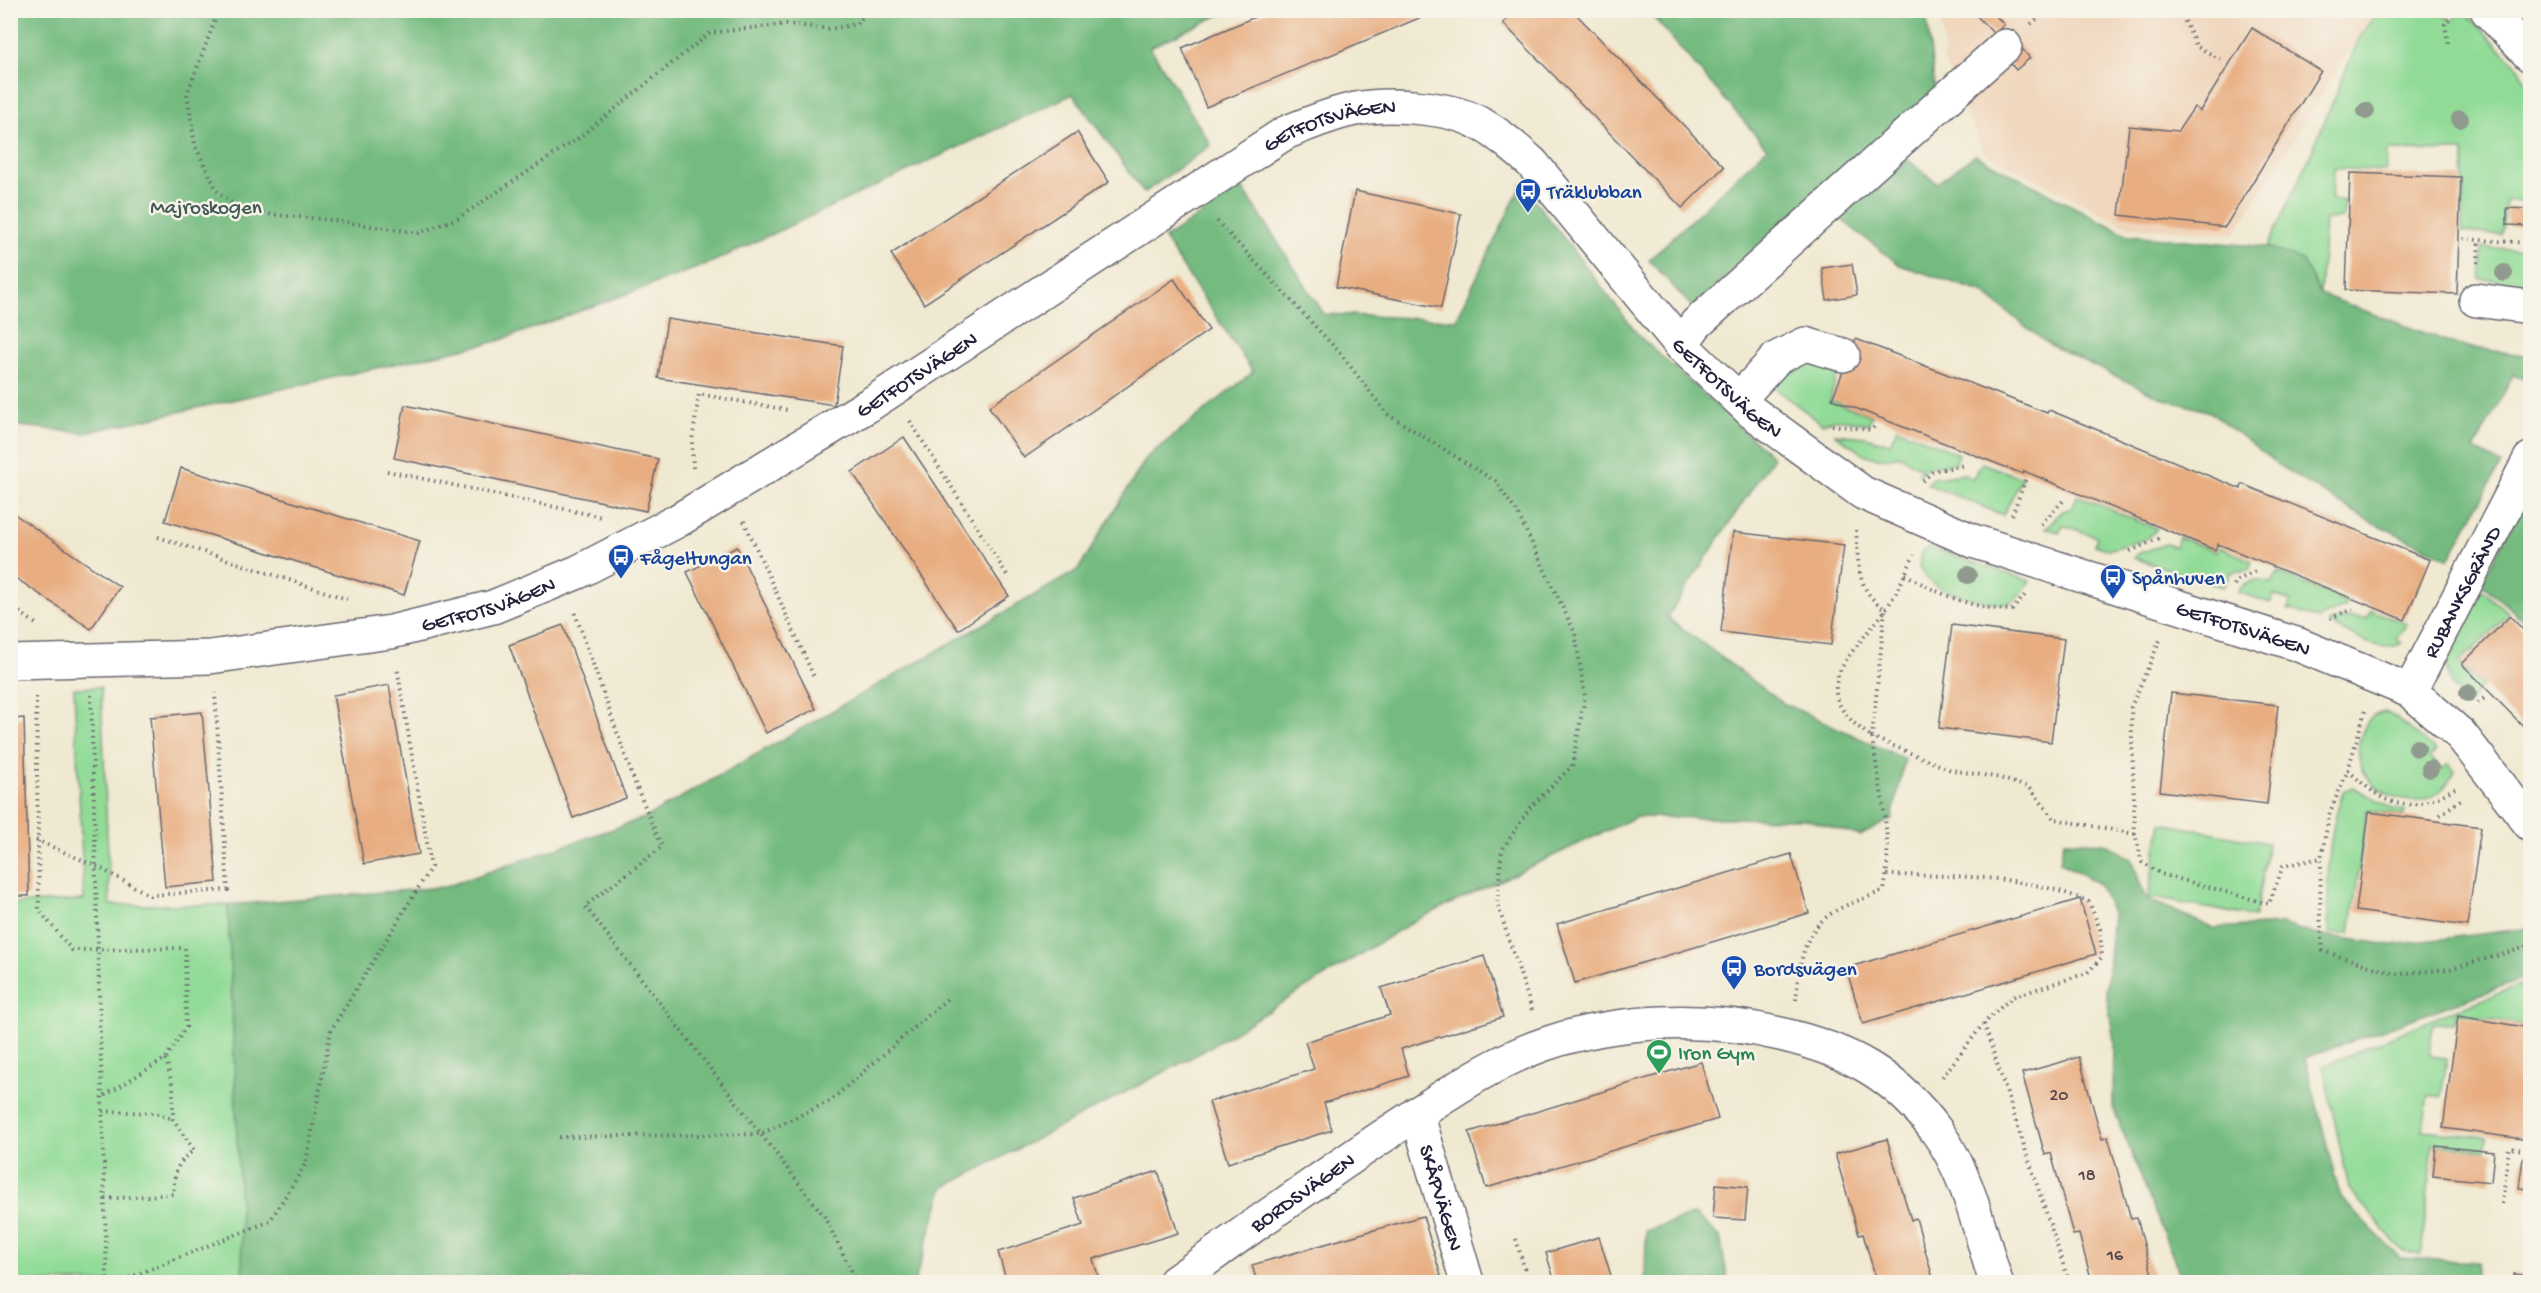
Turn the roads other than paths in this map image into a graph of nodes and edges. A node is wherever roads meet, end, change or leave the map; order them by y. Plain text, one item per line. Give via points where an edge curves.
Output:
1 (2487, 10) edge
2 (2005, 46) dead end
3 (2530, 55) edge
4 (2476, 300) dead end
5 (2530, 307) edge
6 (1681, 345) junction
7 (1843, 355) dead end
8 (1738, 399) junction
9 (2530, 459) edge
10 (23, 662) edge
11 (2410, 691) junction
12 (2530, 824) edge
13 (1417, 1113) junction
14 (1175, 1282) edge
15 (1467, 1282) edge
16 (1996, 1282) edge

1 - 3 street
2 - 6 street via 1696,324
4 - 5 street
6 - 8 street, GETFOTSVÄGEN
6 - 10 street, GETFOTSVÄGEN via 1532,163 1502,138 1448,111 1367,105 1329,114 1286,133 872,403 677,521 578,572 493,606 391,632 210,657
7 - 8 street via 1805,344 1777,358
8 - 11 street, GETFOTSVÄGEN via 1863,493 1973,541 2299,645
9 - 11 street, RUBANKSGRÄND
11 - 12 street, GETFOTSVÄGEN via 2461,735
13 - 14 street, BORDSVÄGEN
13 - 15 street, SKÅPVÄGEN
13 - 16 street, BORDSVÄGEN via 1480,1073 1544,1045 1602,1029 1711,1024 1761,1029 1825,1045 1862,1062 1893,1083 1940,1136 1961,1175

